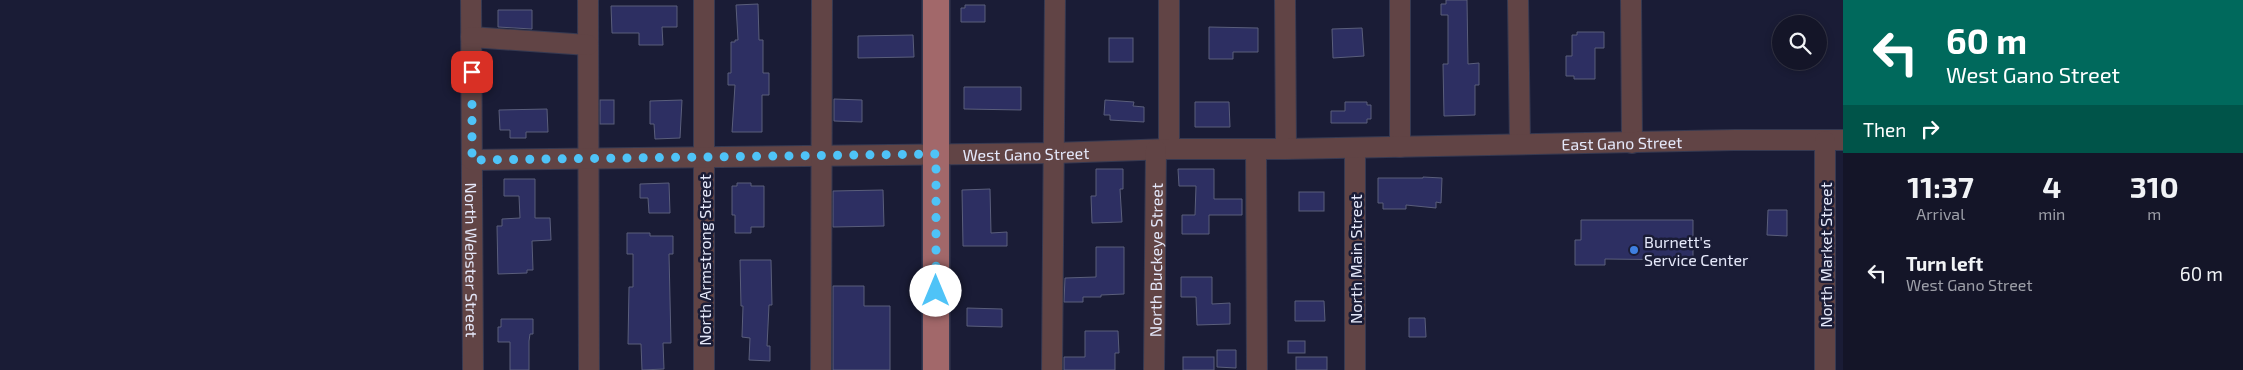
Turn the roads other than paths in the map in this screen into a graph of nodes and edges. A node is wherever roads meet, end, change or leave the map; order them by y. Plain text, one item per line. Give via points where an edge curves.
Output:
1 (471, 0) edge
2 (588, 0) edge
3 (704, 0) edge
4 (822, 0) edge
5 (936, 0) edge
6 (1054, 0) edge
7 (1169, 0) edge
8 (1286, 0) edge
9 (1400, 0) edge
10 (1518, 0) edge
11 (1631, 0) edge
12 (472, 38) junction
13 (588, 45) junction
14 (1834, 140) edge
15 (1632, 143) junction
16 (1520, 144) junction
17 (1400, 147) junction
18 (1355, 148) junction
19 (1256, 149) junction
20 (1286, 149) junction
21 (1162, 150) junction
22 (1054, 153) junction
23 (936, 154) junction
24 (821, 156) junction
25 (704, 158) junction
26 (588, 159) junction
27 (472, 160) junction
28 (473, 370) edge
29 (589, 370) edge
30 (704, 370) edge
31 (822, 370) edge
32 (936, 370) edge
33 (1052, 370) edge
34 (1154, 370) edge
35 (1257, 370) edge
36 (1355, 370) edge
37 (1825, 370) edge

1 - 12 street, North Webster Street
2 - 13 street
3 - 25 street, North Armstrong Street
4 - 24 street
5 - 23 main road
6 - 22 street
7 - 21 street, North Buckeye Street
8 - 20 street
9 - 17 street
10 - 16 street
11 - 15 street
12 - 13 street
12 - 27 street, North Webster Street
13 - 26 street
14 - 15 street, East Gano Street
14 - 37 street, North Market Street
15 - 16 street, East Gano Street
16 - 17 street, East Gano Street
17 - 18 street, West Gano Street
18 - 20 street, West Gano Street
18 - 36 street, North Main Street
19 - 20 street, West Gano Street
19 - 21 street, West Gano Street
19 - 35 street
21 - 22 street, West Gano Street
21 - 34 street, North Buckeye Street
22 - 23 street, West Gano Street
22 - 33 street
23 - 24 street, West Gano Street
23 - 32 main road
24 - 25 street, West Gano Street
24 - 31 street
25 - 26 street, West Gano Street
25 - 30 street, North Armstrong Street
26 - 27 street, West Gano Street
26 - 29 street
27 - 28 street, North Webster Street

